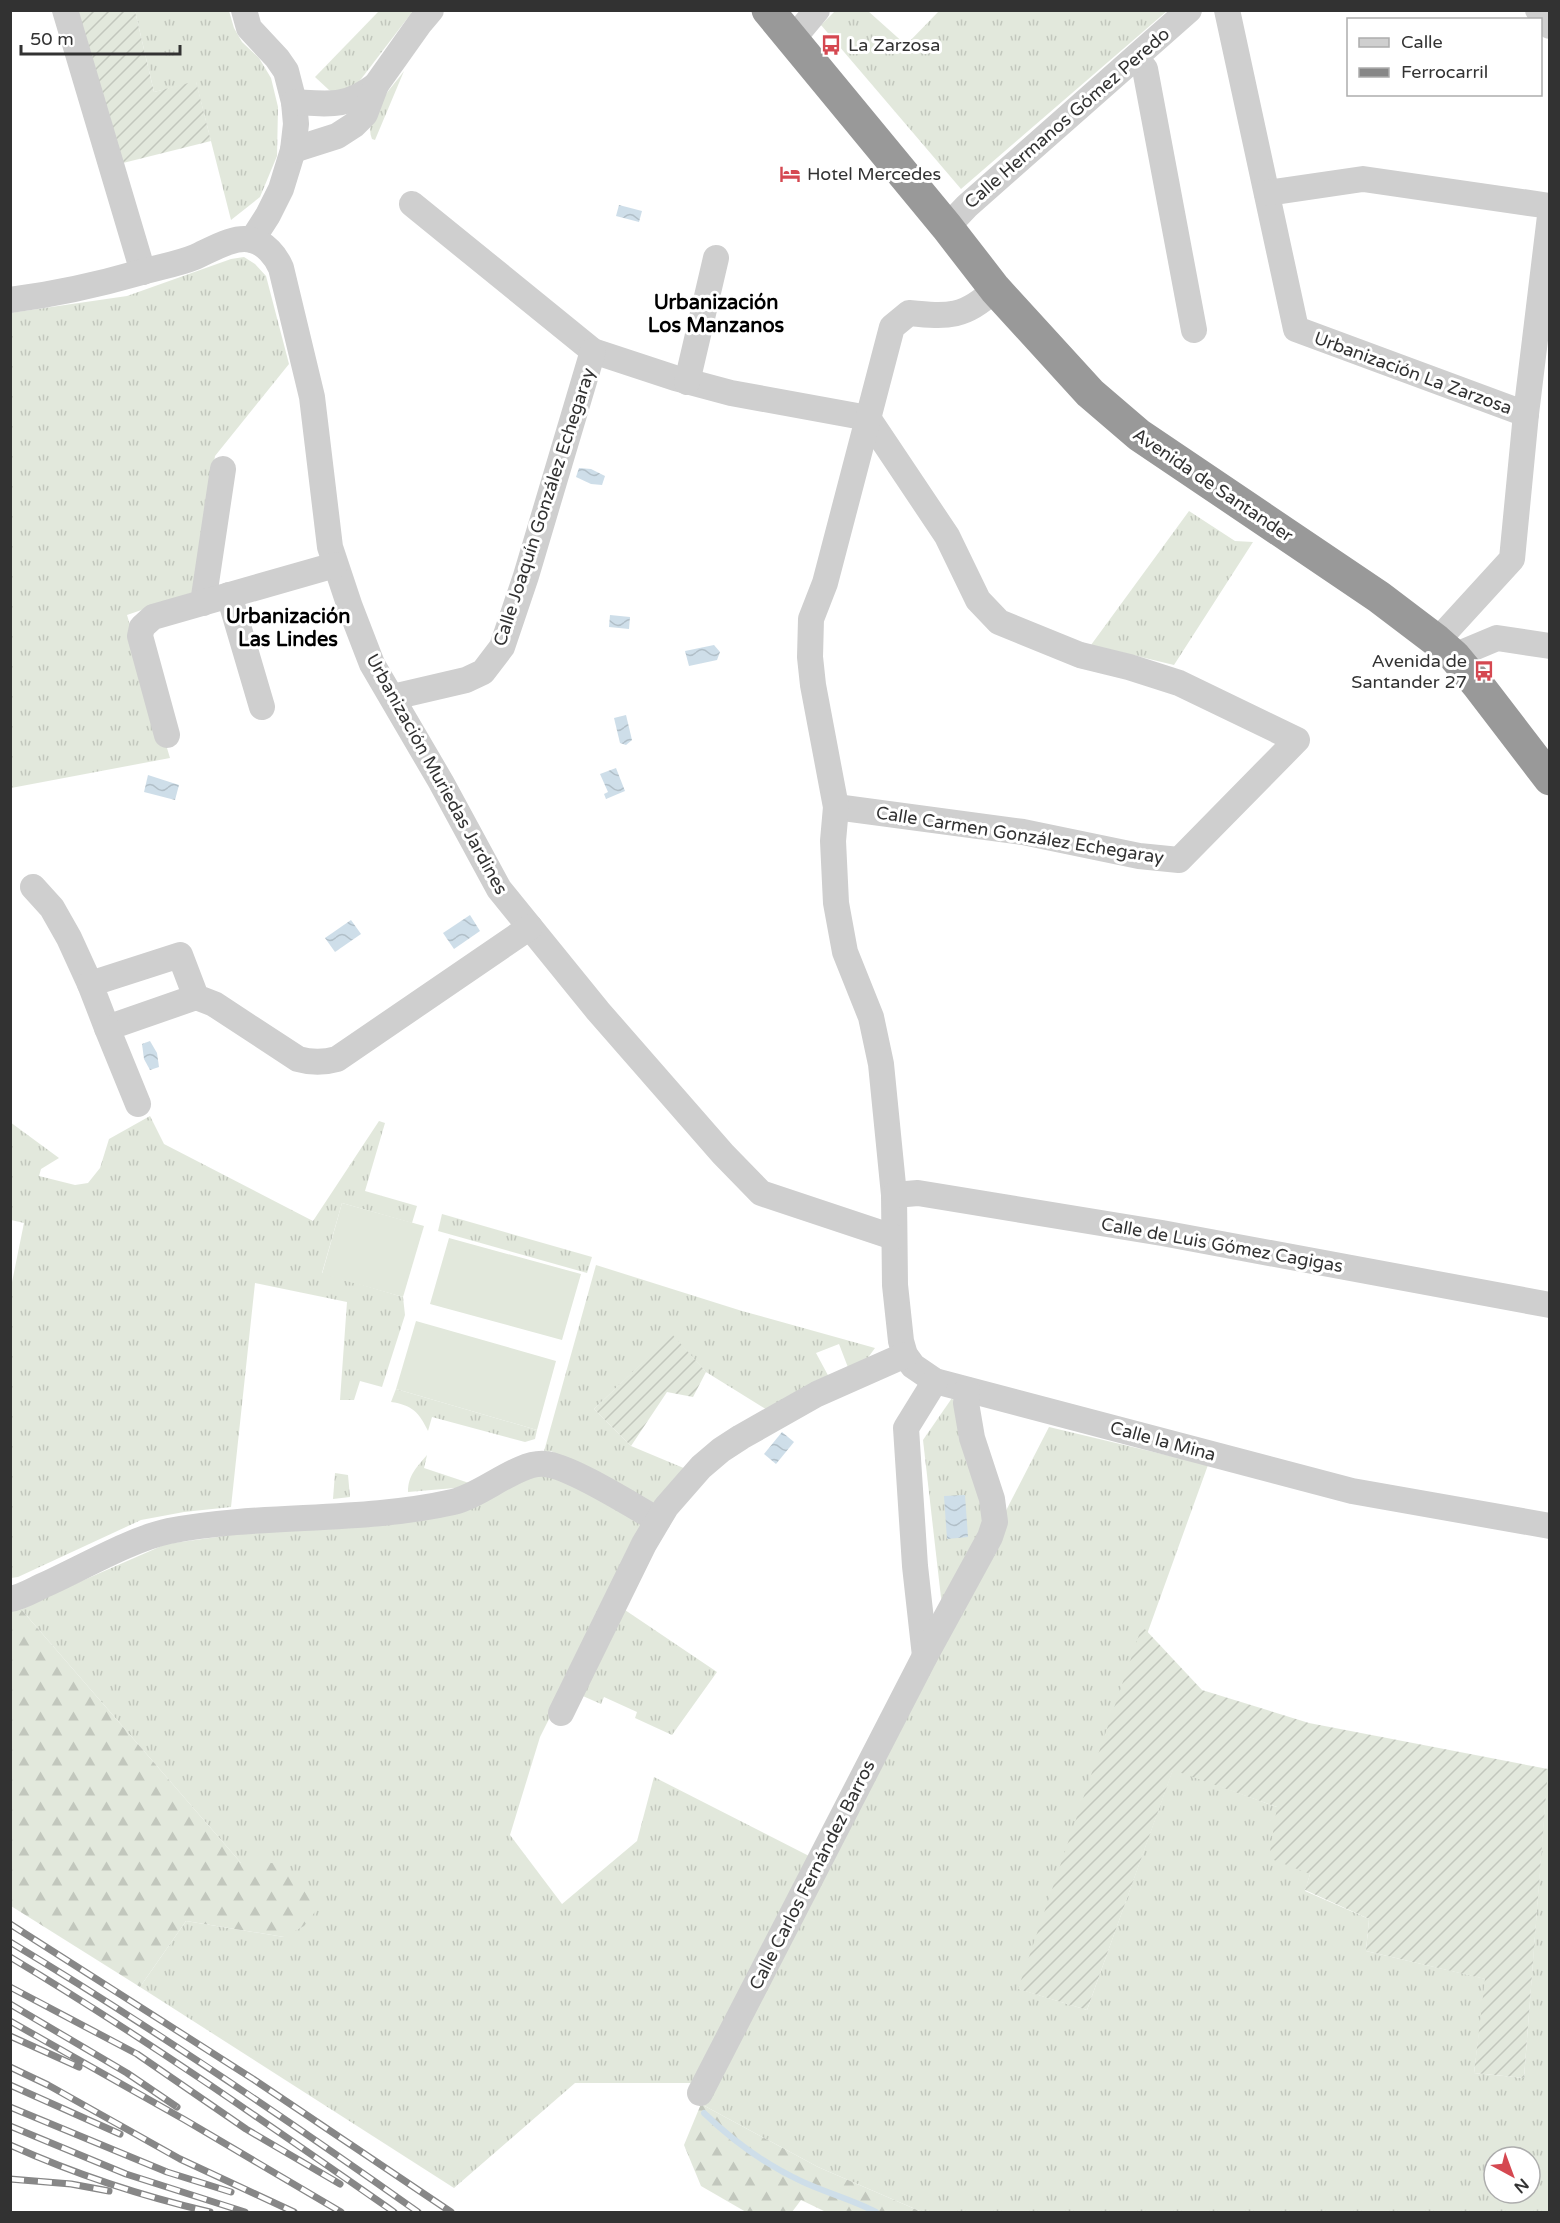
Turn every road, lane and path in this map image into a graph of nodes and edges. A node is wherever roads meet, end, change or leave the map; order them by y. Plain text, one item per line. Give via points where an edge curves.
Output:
1 (65, 10) edge
2 (244, 10) edge
3 (431, 10) edge
4 (747, 10) edge
5 (768, 10) edge
6 (817, 10) edge
7 (1189, 10) edge
8 (1227, 10) edge
9 (1538, 10) edge
10 (1550, 26) edge
11 (792, 40) junction
12 (1135, 58) junction
13 (376, 86) junction
14 (294, 102) junction
15 (293, 150) junction
16 (897, 166) junction
17 (1267, 193) junction
18 (412, 204) dead end
19 (1550, 206) edge
20 (1550, 216) edge
21 (947, 227) junction
22 (252, 240) junction
23 (716, 258) dead end
24 (143, 272) junction
25 (995, 289) junction
26 (10, 300) edge
27 (1194, 330) dead end
28 (593, 351) junction
29 (687, 382) junction
30 (1526, 414) junction
31 (868, 418) junction
32 (223, 470) dead end
33 (335, 565) junction
34 (229, 595) junction
35 (203, 603) junction
36 (1550, 646) edge
37 (1445, 648) junction
38 (393, 697) junction
39 (262, 707) dead end
40 (167, 735) dead end
41 (1550, 779) edge
42 (836, 807) junction
43 (33, 887) dead end
44 (530, 927) junction
45 (90, 984) junction
46 (196, 997) junction
47 (107, 1028) junction
48 (138, 1104) dead end
49 (894, 1195) junction
50 (893, 1237) junction
51 (1550, 1305) edge
52 (905, 1355) junction
53 (935, 1381) junction
54 (967, 1389) junction
55 (658, 1520) junction
56 (1550, 1526) edge
57 (10, 1599) edge
58 (925, 1656) junction
59 (561, 1713) dead end
60 (700, 2093) dead end

1 - 24 street
2 - 14 street via 249,28 286,71
3 - 13 street
4 - 16 highway, Avenida de Santander
5 - 11 highway, Avenida de Santander
6 - 11 street
7 - 12 street, Calle Hermanos Gómez Peredo
8 - 17 street, Urbanización La Zarzosa
9 - 10 street
11 - 16 highway, Avenida de Santander
12 - 21 street, Calle Hermanos Gómez Peredo
12 - 27 street via 1145,69
13 - 14 street via 346,102
13 - 15 street via 364,114 354,125 337,136
14 - 15 street
15 - 22 street via 281,189
16 - 21 highway, Avenida de Santander
17 - 19 street via 1364,179
17 - 30 street, Urbanización La Zarzosa via 1296,329
18 - 28 street, Calle Joaquín González Echegaray
20 - 30 street, Urbanización La Zarzosa
21 - 25 highway, Avenida de Santander
22 - 24 street via 234,240 187,260
22 - 33 street, Urbanización Muriedas Jardines via 278,259 294,316 312,397
23 - 29 street
24 - 26 street via 64,293
25 - 31 street via 964,312 940,316 909,313 892,327
25 - 37 highway, Avenida de Santander via 1089,393 1138,435 1379,597
28 - 29 street, Calle Joaquín González Echegaray
28 - 38 street, Calle Joaquín González Echegaray via 502,647 483,672 466,680
29 - 31 street, Calle Joaquín González Echegaray
30 - 37 street, Urbanización La Zarzosa via 1512,559
31 - 42 street via 825,583 811,618 813,685
31 - 42 street, Calle Carmen González Echegaray via 947,536 978,600 999,622 1080,655 1179,683 1297,740 1179,860 1139,856 1023,832
32 - 35 street
33 - 34 street
33 - 38 street, Urbanización Muriedas Jardines via 372,664
34 - 35 street
34 - 39 street
35 - 40 street via 153,617 142,627 140,636
36 - 37 street via 1497,638
37 - 41 highway, Avenida de Santander
38 - 44 street, Urbanización Muriedas Jardines via 499,889
42 - 49 street via 833,841 838,922 877,1040
43 - 45 street via 52,908
44 - 46 street via 337,1059 325,1063 298,1059 214,1004
44 - 50 street, Urbanización Muriedas Jardines via 598,1011 761,1193
45 - 46 street via 180,955
45 - 47 street
46 - 47 street
47 - 48 street
49 - 50 street
49 - 51 street, Calle de Luis Gómez Cagigas via 918,1194 1162,1233
50 - 52 street
52 - 53 street, Calle la Mina
52 - 55 street via 817,1394 721,1450 694,1475
53 - 54 street, Calle la Mina
53 - 58 street via 906,1428
54 - 56 street, Calle la Mina via 1352,1491
54 - 58 street, Calle Carlos Fernández Barros via 972,1438 992,1499 995,1522
55 - 57 street via 568,1471 544,1464 530,1465 476,1494 419,1509 168,1532
55 - 59 street
58 - 60 street, Calle Carlos Fernández Barros

